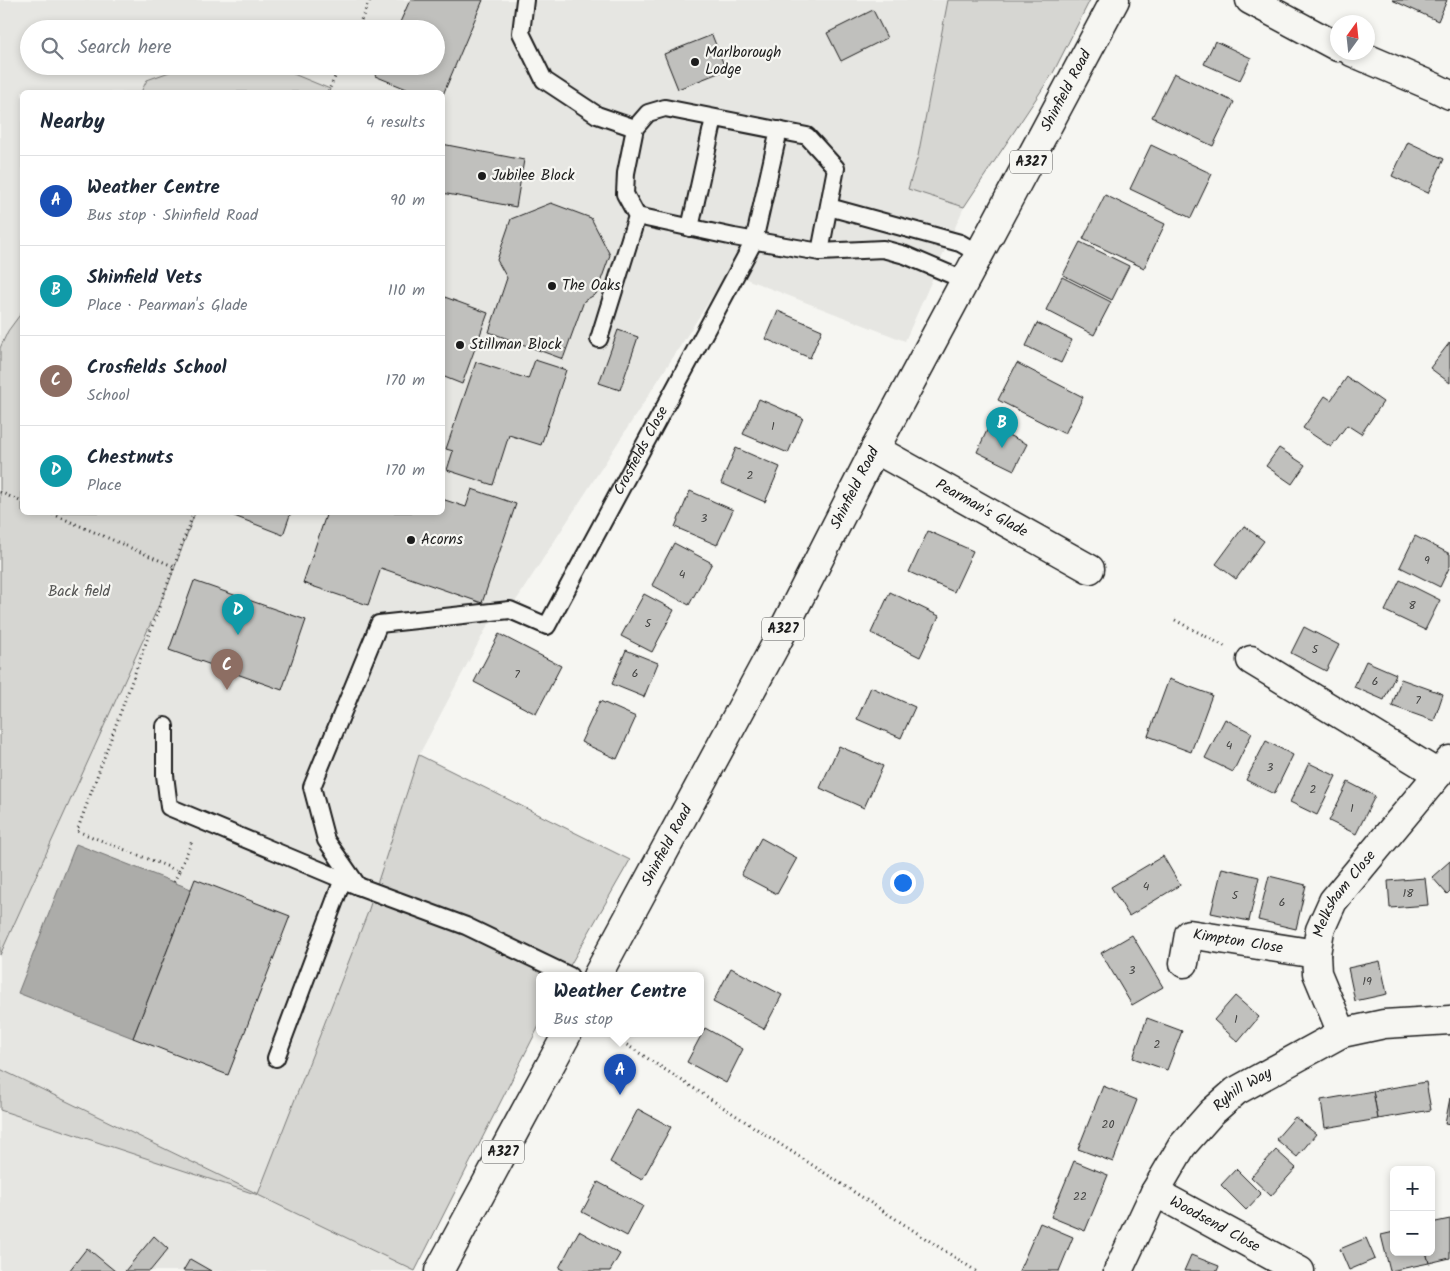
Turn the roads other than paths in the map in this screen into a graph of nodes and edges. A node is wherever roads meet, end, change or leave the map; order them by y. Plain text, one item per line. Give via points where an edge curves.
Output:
1 (525, 0) edge
2 (1115, 0) edge
3 (1250, 0) edge
4 (1330, 42) edge
5 (1371, 60) edge
6 (1450, 95) edge
7 (714, 118) junction
8 (635, 128) junction
9 (779, 130) junction
10 (829, 207) junction
11 (637, 216) junction
12 (690, 228) junction
13 (754, 241) junction
14 (820, 252) junction
15 (980, 255) junction
16 (966, 281) junction
17 (599, 339) dead end
18 (875, 449) junction
19 (1090, 569) dead end
20 (1251, 660) road end
21 (165, 726) dead end
22 (1444, 767) edge
23 (351, 883) junction
24 (1316, 954) junction
25 (1184, 963) dead end
26 (562, 972) edge
27 (600, 972) edge
28 (1450, 1020) edge
29 (1342, 1033) junction
30 (565, 1037) edge
31 (276, 1058) dead end
32 (1155, 1192) junction
33 (439, 1271) edge
34 (1118, 1271) edge
35 (1300, 1271) edge

1 - 8 lane via 521,33 544,80 597,115
2 - 15 street, Shinfield Road / A327
3 - 4 street
5 - 6 street
7 - 8 lane via 665,108 648,112
7 - 9 lane
7 - 12 lane
8 - 11 lane via 625,194
9 - 10 lane via 807,136 836,168
9 - 13 lane
10 - 14 lane
10 - 15 lane via 960,243
11 - 12 lane
11 - 17 lane
12 - 13 lane
13 - 14 lane
13 - 23 lane, Crosfields Close via 547,626 510,610 380,624 312,787 326,840
14 - 16 lane via 883,249 905,254
15 - 16 street, Shinfield Road / A327
16 - 18 street, Shinfield Road / A327
18 - 19 street, Pearman's Glade
18 - 27 street, Shinfield Road / A327 via 776,644
20 - 22 street, Melksham Close
21 - 23 lane via 169,807
22 - 24 street, Melksham Close via 1333,901 1320,930
23 - 26 lane via 466,926
23 - 31 lane
24 - 25 street, Kimpton Close via 1189,934
24 - 29 street, Melksham Close via 1317,973
28 - 29 street, Ryhill Way via 1384,1024
29 - 32 street, Ryhill Way via 1236,1091 1182,1146
30 - 33 street, A327
32 - 34 street, Ryhill Way
32 - 35 street, Woodsend Close

